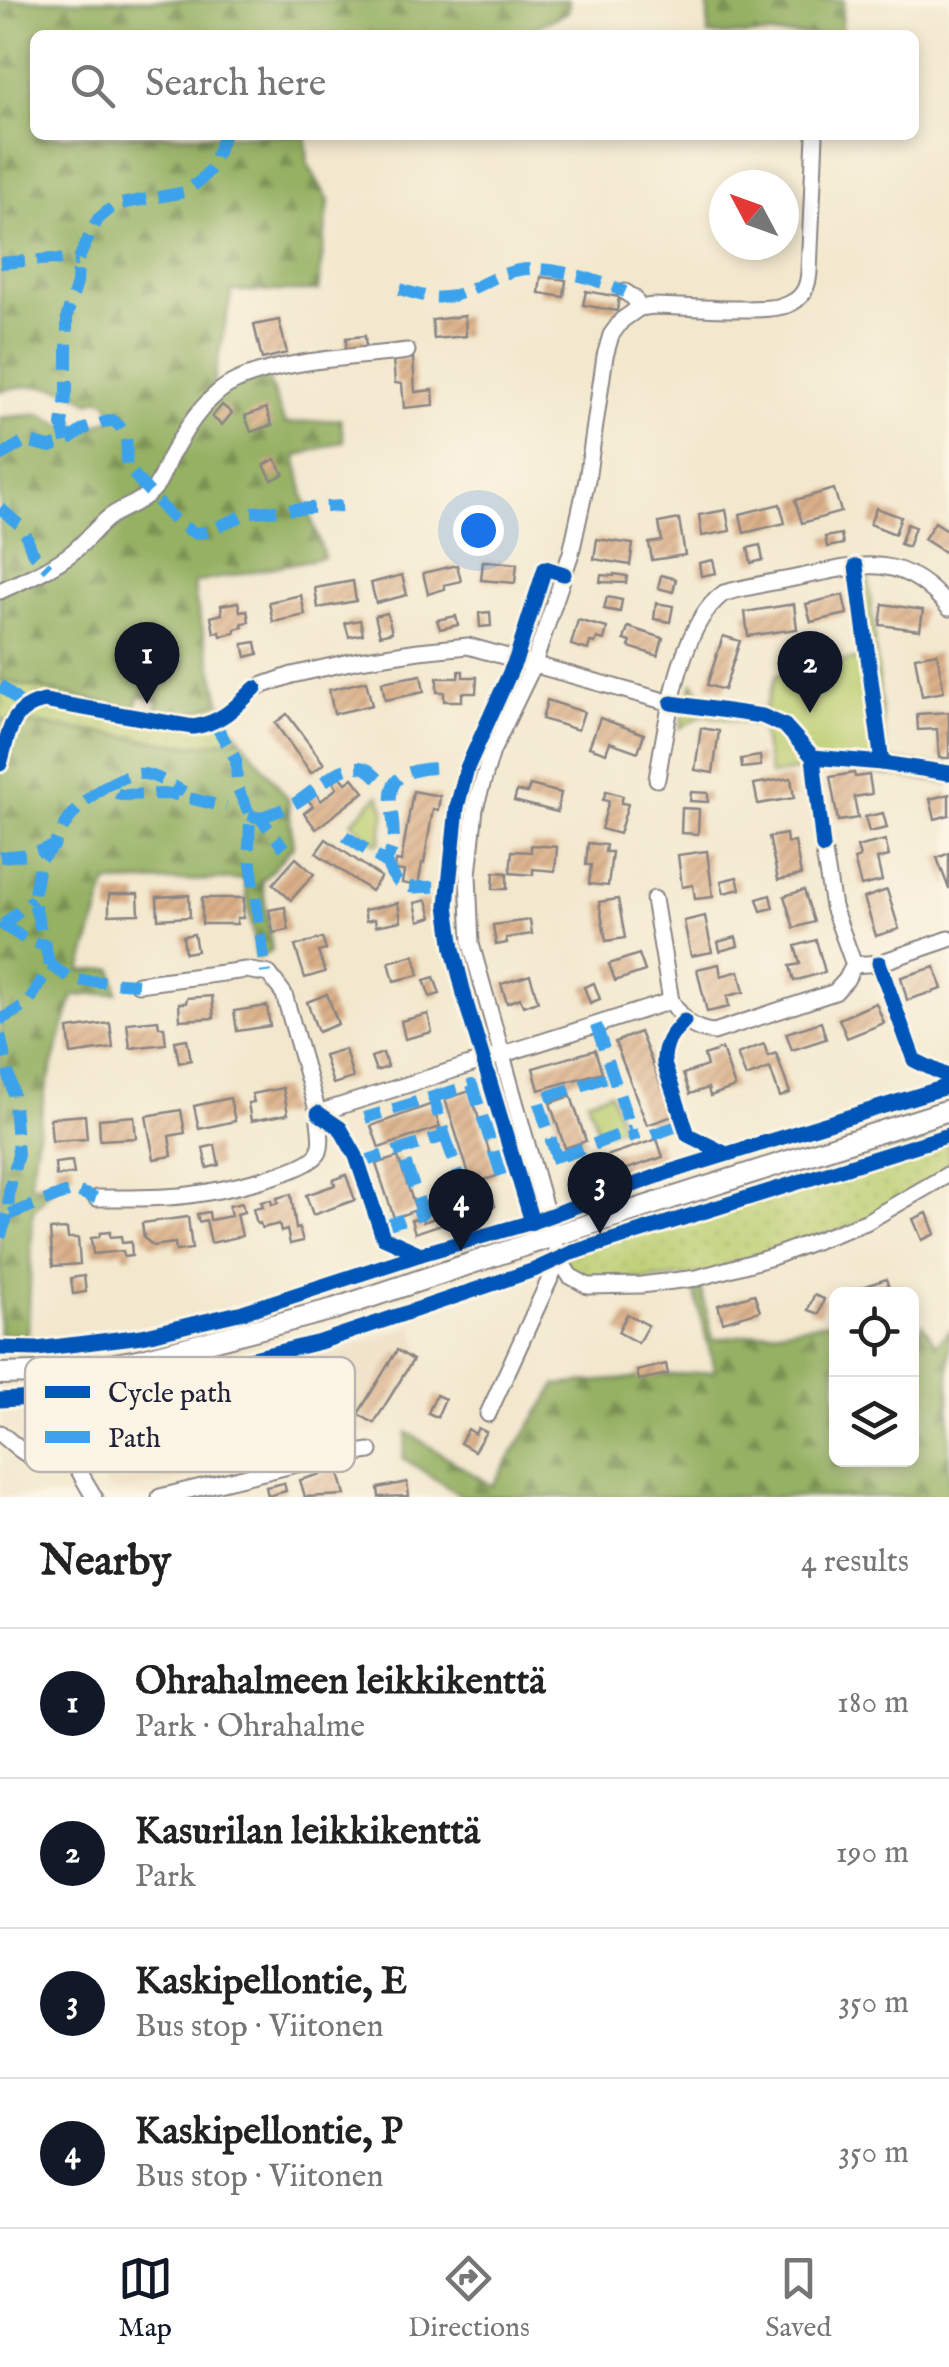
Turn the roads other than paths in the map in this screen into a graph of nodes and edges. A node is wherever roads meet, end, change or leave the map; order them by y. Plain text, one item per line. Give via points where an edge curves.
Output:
1 (814, 140) edge
2 (625, 292) dead end
3 (639, 308) junction
4 (407, 351) dead end
5 (0, 591) edge
6 (949, 608) edge
7 (533, 666) junction
8 (255, 688) dead end
9 (671, 703) junction
10 (657, 779) dead end
11 (823, 847) dead end
12 (654, 900) dead end
13 (949, 939) edge
14 (854, 965) junction
15 (138, 984) dead end
16 (671, 1001) junction
17 (502, 1054) junction
18 (949, 1110) edge
19 (318, 1113) junction
20 (949, 1174) edge
21 (96, 1198) dead end
22 (554, 1236) junction
23 (559, 1259) junction
24 (151, 1357) edge
25 (25, 1373) edge
26 (0, 1374) edge
27 (488, 1414) dead end
28 (0, 1433) edge
29 (370, 1450) dead end
30 (355, 1452) edge
31 (25, 1454) edge
32 (80, 1472) edge
33 (264, 1472) edge
34 (94, 1497) edge
35 (160, 1497) edge

1 - 3 street via 808,286 800,297 763,309
2 - 3 street
3 - 7 street via 610,335 571,552
4 - 5 street via 285,367 230,383 184,434 156,488 110,516 73,552
6 - 9 street via 920,579 886,566 724,593 693,632
7 - 8 street via 468,646 359,660
7 - 9 street
7 - 17 street via 492,751 474,808 468,875 471,944
9 - 10 street
11 - 14 street via 832,907
12 - 16 street
13 - 14 street
14 - 16 street via 835,992 714,1032 684,1021
15 - 19 street via 246,970 269,974 284,994
16 - 17 street
17 - 19 street
17 - 22 street
18 - 22 main road
19 - 21 street via 320,1148 305,1165 190,1195
20 - 23 street via 866,1222 696,1278 588,1286
22 - 23 street
22 - 24 main road via 334,1310
23 - 27 street
25 - 26 main road
28 - 31 street
29 - 30 street
32 - 34 street
33 - 35 street

